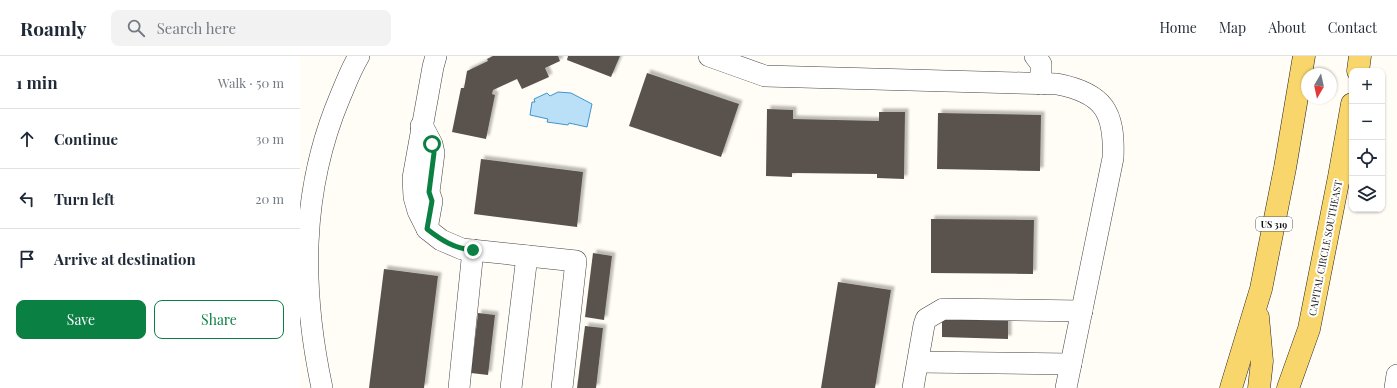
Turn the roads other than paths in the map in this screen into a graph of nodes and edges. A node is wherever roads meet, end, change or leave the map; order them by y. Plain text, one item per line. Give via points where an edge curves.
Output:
1 (359, 56) edge
2 (436, 56) edge
3 (709, 56) edge
4 (1035, 56) edge
5 (1304, 56) edge
6 (1360, 56) edge
7 (1358, 68) edge
8 (1041, 84) junction
9 (1349, 122) edge
10 (473, 250) junction
11 (527, 256) junction
12 (1257, 306) junction
13 (1082, 311) junction
14 (918, 362) junction
15 (1071, 364) junction
16 (1397, 375) edge
17 (1293, 386) edge
18 (322, 388) edge
19 (459, 388) edge
20 (511, 388) edge
21 (562, 388) edge
22 (913, 388) edge
23 (1066, 388) edge
24 (1231, 388) edge
25 (1259, 388) edge
26 (1395, 388) edge

1 - 18 lane via 327,127 313,185 306,236 307,289 313,344
2 - 10 lane via 422,125 422,179 414,197 427,229 442,240 462,249
3 - 8 lane via 765,76
4 - 8 lane via 1041,64
5 - 12 main road, US 319 via 1285,168
6 - 7 main road
8 - 13 lane via 1058,84 1087,92 1106,111 1114,138 1113,158
9 - 17 main road, CAPITAL CIRCLE SOUTHEAST via 1309,329
10 - 11 lane
10 - 19 lane
11 - 20 lane
11 - 21 lane via 576,261
12 - 24 main road, US 319
12 - 25 main road via 1262,361
13 - 14 lane via 943,309 926,319
13 - 15 lane
14 - 15 lane
14 - 22 lane
15 - 23 lane
16 - 26 lane

